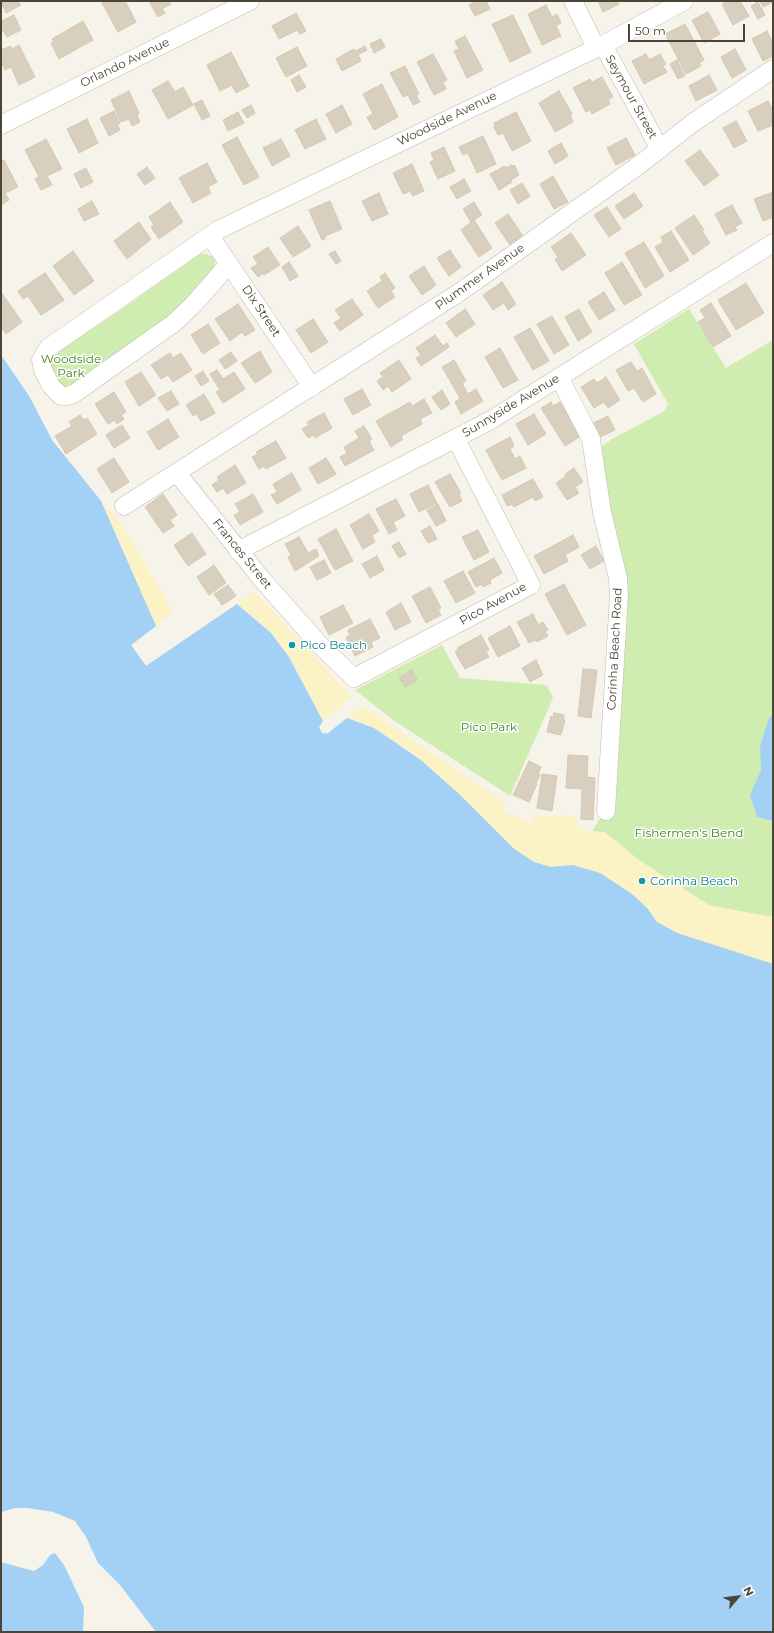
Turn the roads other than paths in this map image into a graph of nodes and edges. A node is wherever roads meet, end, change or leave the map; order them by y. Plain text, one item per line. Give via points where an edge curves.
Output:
1 (250, 1) edge
2 (573, 1) edge
3 (684, 1) edge
4 (600, 46) junction
5 (773, 69) edge
6 (1, 125) edge
7 (660, 149) junction
8 (210, 236) junction
9 (773, 243) edge
10 (229, 264) junction
11 (559, 377) junction
12 (312, 386) junction
13 (456, 439) junction
14 (177, 473) junction
15 (124, 506) dead end
16 (238, 551) junction
17 (354, 678) joint
18 (606, 811) dead end

1 - 6 street, Orlando Avenue
2 - 4 street, Seymour Street
3 - 4 street, Woodside Avenue
4 - 7 street, Seymour Street
4 - 8 street, Woodside Avenue via 238,220
5 - 7 street, Plummer Avenue via 694,122
7 - 12 street, Plummer Avenue via 460,292
8 - 10 street, Dix Street
8 - 10 street via 48,348 42,360 50,386 61,396 75,393 151,341 181,317
9 - 11 street, Sunnyside Avenue
10 - 12 street, Dix Street
11 - 13 street, Sunnyside Avenue
11 - 18 street, Corinha Beach Road via 591,439 602,512 618,578
12 - 14 street, Plummer Avenue
13 - 16 street, Sunnyside Avenue
13 - 17 street, Pico Avenue via 531,585
14 - 15 street
14 - 16 street, Frances Street
16 - 17 street, Frances Street via 319,644

